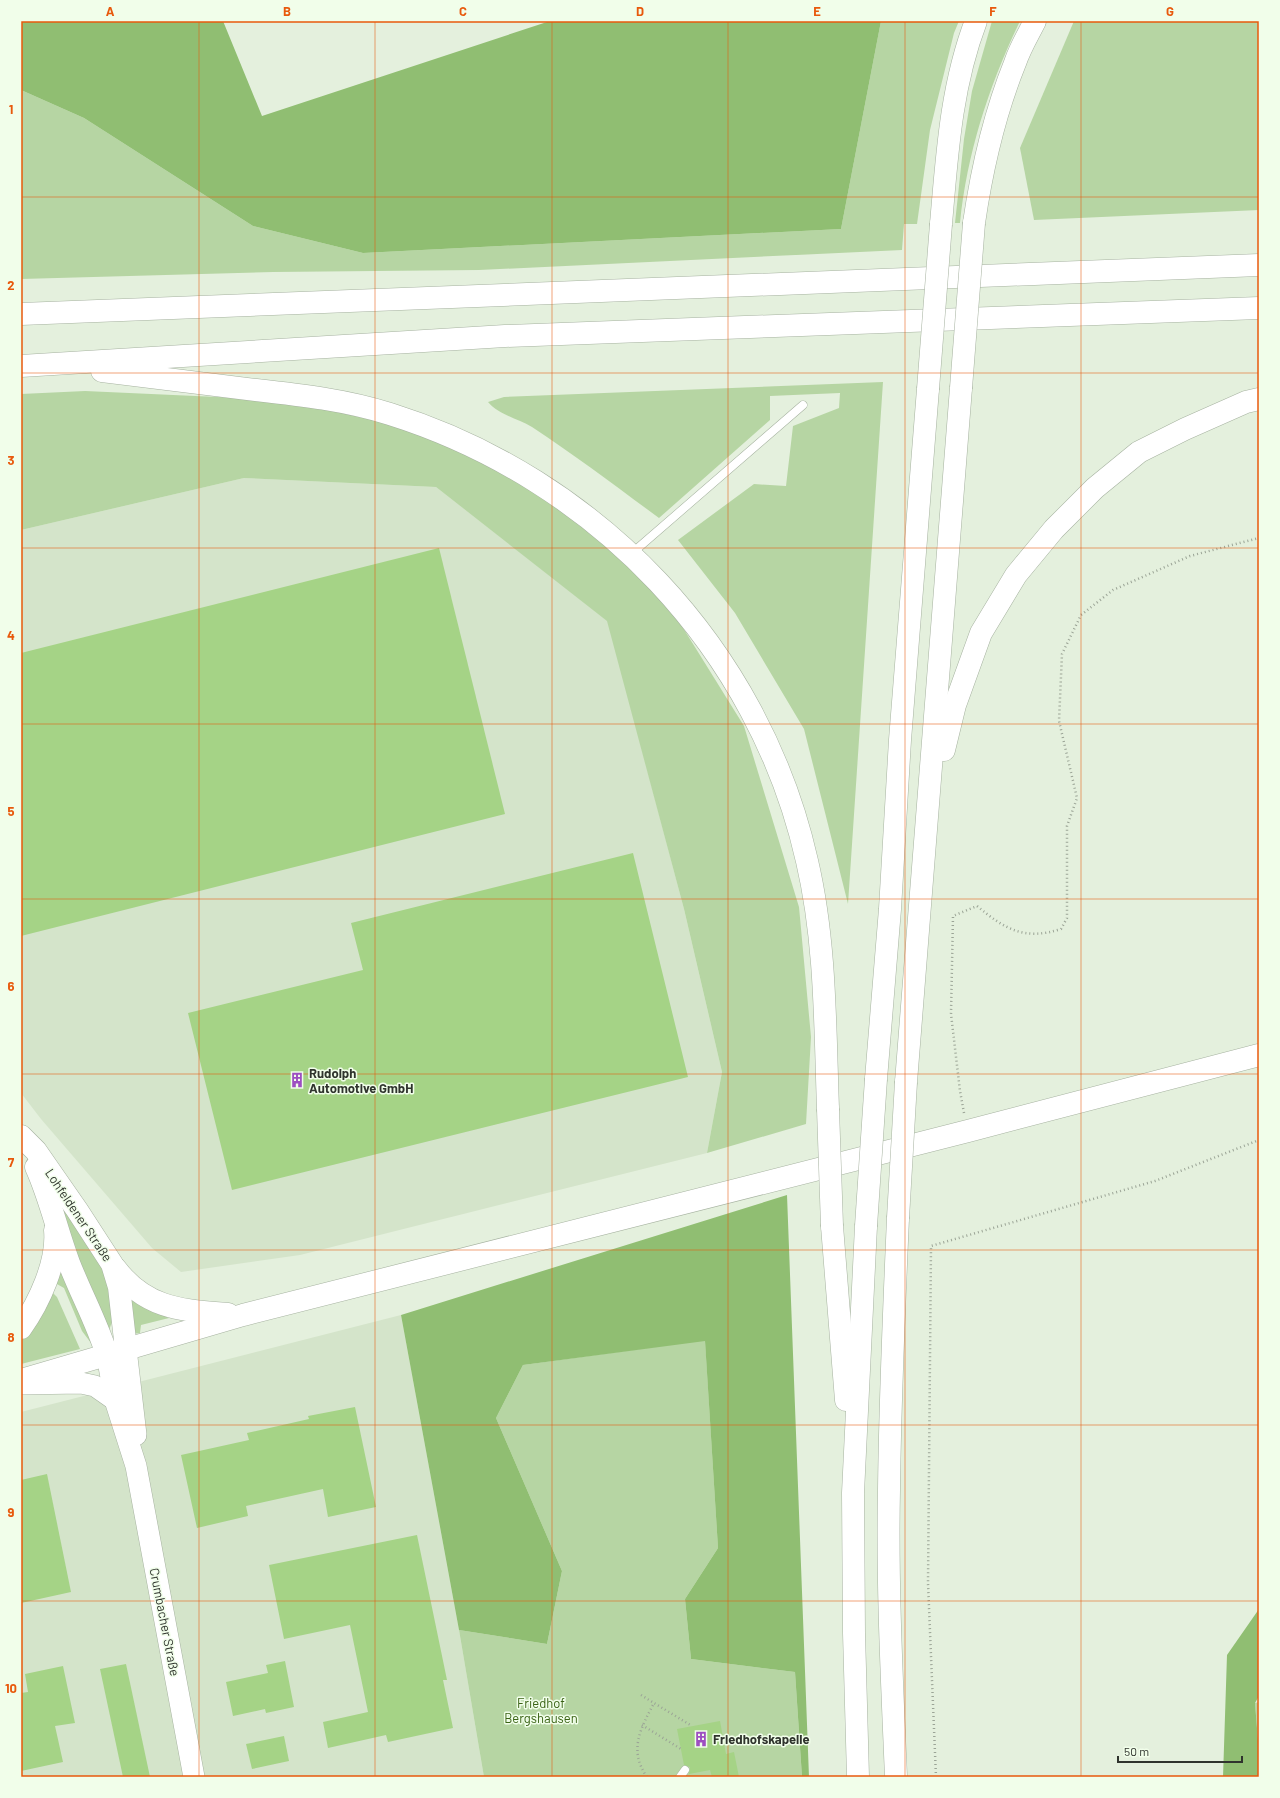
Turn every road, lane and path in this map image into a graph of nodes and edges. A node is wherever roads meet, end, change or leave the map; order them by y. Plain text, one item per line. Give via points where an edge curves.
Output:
1 (976, 21) edge
2 (1035, 21) edge
3 (1259, 266) edge
4 (1259, 308) edge
5 (21, 314) edge
6 (48, 365) junction
7 (21, 366) edge
8 (1259, 399) edge
9 (803, 405) dead end
10 (1259, 538) edge
11 (632, 554) junction
12 (929, 805) junction
13 (1259, 1055) edge
14 (968, 1131) junction
15 (21, 1136) edge
16 (21, 1140) edge
17 (1259, 1140) edge
18 (54, 1217) junction
19 (112, 1264) junction
20 (243, 1315) junction
21 (21, 1328) edge
22 (116, 1352) junction
23 (21, 1380) edge
24 (21, 1384) edge
25 (115, 1400) junction
26 (136, 1466) junction
27 (853, 1493) junction
28 (641, 1695) dead end
29 (654, 1703) junction
30 (642, 1725) junction
31 (692, 1726) dead end
32 (681, 1749) dead end
33 (194, 1777) edge
34 (647, 1777) edge
35 (858, 1777) edge
36 (896, 1777) edge
37 (936, 1777) edge

1 - 27 main road, bridge via 955,97 941,224 876,1079
2 - 12 main road, bridge via 1015,62 994,121 974,223
3 - 5 main road
4 - 6 main road via 505,336
6 - 7 main road
6 - 11 main road via 332,399 388,413 443,432 496,457 546,487 594,521
8 - 12 main road via 1246,402 1139,452 1095,488 1054,529 1021,569 981,633 955,705
9 - 11 lane
10 - 14 path via 1190,556 1113,590 1082,615 1062,654 1059,721 1077,798 1067,826 1067,918 1061,929 1049,933 1026,934 998,924 977,906 953,916 951,1014 960,1091
11 - 27 main road, bridge via 677,602 713,648 744,698 770,750 791,804 807,861 818,918 832,1226
12 - 36 main road, bridge via 906,1082 892,1338 890,1637
13 - 14 main road
14 - 20 main road
15 - 19 main road, Lohfeldener Straße via 36,1151
16 - 18 main road, Lohfeldener Straße via 41,1178
17 - 37 path via 1155,1181 932,1246 928,1583
18 - 21 main road via 56,1238 45,1284 30,1316
18 - 22 main road, Lohfeldener Straße via 70,1265 102,1341
19 - 20 main road via 132,1288 170,1308
19 - 22 main road, Lohfeldener Straße via 119,1287
20 - 22 main road
22 - 23 main road
22 - 25 street, Crumbacher Straße
22 - 26 street, Crumbacher Straße via 136,1432
24 - 25 street via 81,1383 95,1386
25 - 26 street, Crumbacher Straße
26 - 33 street, Crumbacher Straße
27 - 35 main road
28 - 29 path
29 - 30 path
29 - 31 path
30 - 32 path
30 - 34 path via 638,1757

